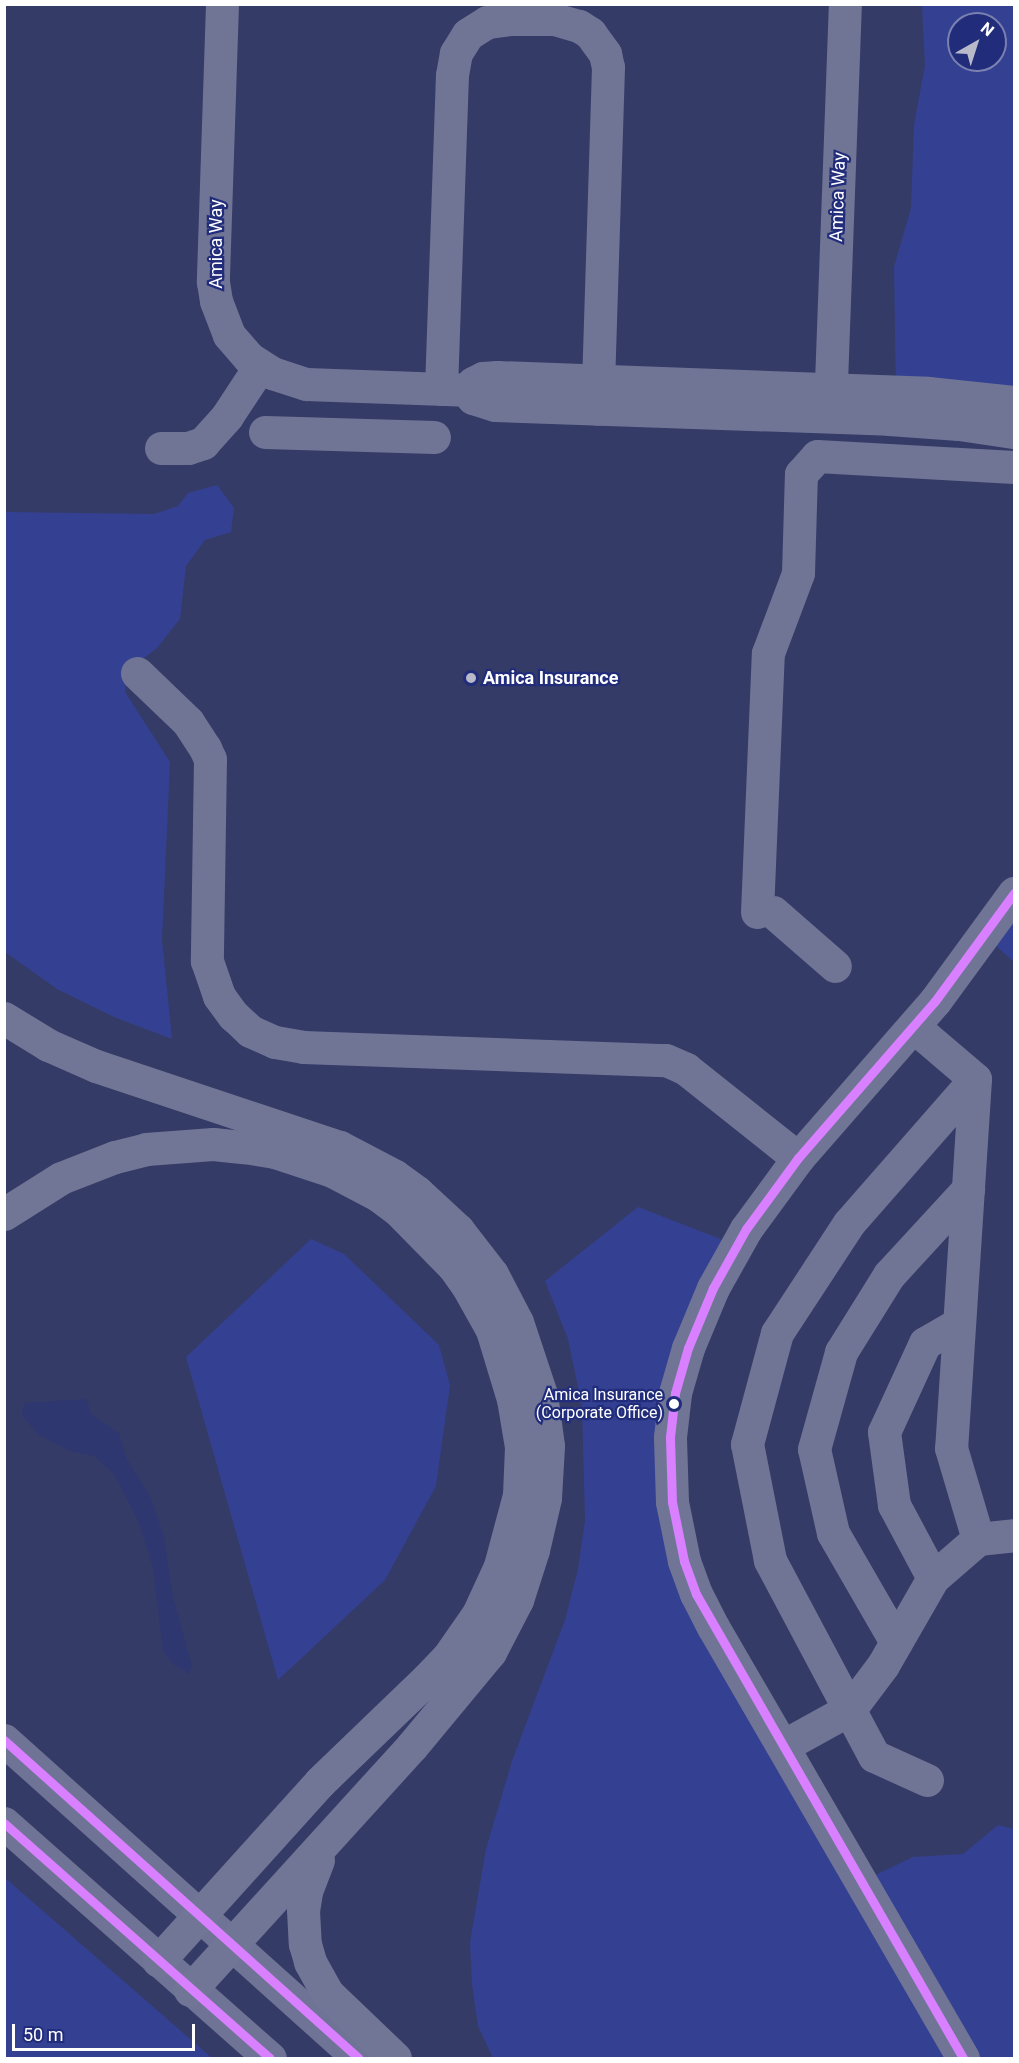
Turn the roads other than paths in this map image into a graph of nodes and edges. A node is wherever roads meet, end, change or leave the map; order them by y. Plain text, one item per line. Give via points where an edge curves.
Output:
1 (222, 4) edge
2 (845, 4) edge
3 (260, 366) junction
4 (326, 386) junction
5 (453, 389) junction
6 (598, 395) junction
7 (1014, 402) edge
8 (830, 403) junction
9 (266, 432) dead end
10 (1014, 432) edge
11 (324, 434) junction
12 (435, 437) dead end
13 (161, 447) dead end
14 (1014, 467) edge
15 (137, 673) dead end
16 (1014, 893) edge
17 (835, 966) dead end
18 (4, 1018) edge
19 (914, 1026) junction
20 (975, 1079) junction
21 (798, 1158) junction
22 (968, 1189) junction
23 (4, 1214) edge
24 (959, 1323) junction
25 (1014, 1534) edge
26 (978, 1539) junction
27 (933, 1578) junction
28 (896, 1642) junction
29 (850, 1708) junction
30 (4, 1740) edge
31 (783, 1746) junction
32 (927, 1780) dead end
33 (4, 1823) edge
34 (335, 1833) junction
35 (199, 1916) junction
36 (232, 1946) junction
37 (158, 1961) junction
38 (190, 1989) junction
39 (270, 2058) edge
40 (358, 2058) edge
41 (394, 2058) edge
42 (963, 2058) edge

1 - 3 street, Amica Way via 213,282 229,335
2 - 8 street, Amica Way
3 - 4 street, Amica Way via 288,380
3 - 13 street via 227,416 204,442 188,448
4 - 5 street, Amica Way
4 - 11 street
5 - 6 street, Amica Way via 496,377
5 - 6 street via 453,64 460,43 476,27 499,19 554,19 579,26 598,44 608,67
6 - 8 street, Amica Way
7 - 8 street, Amica Way via 928,393
8 - 10 street, Amica Way via 923,421
9 - 11 street
11 - 12 street
14 - 17 street via 818,456 801,474 798,573 768,653 765,912
15 - 21 street via 188,722 210,759 207,961 219,996 232,1016 250,1031 275,1042 303,1047 666,1060 686,1068
16 - 19 street
18 - 34 highway via 48,1045 96,1066 340,1147 387,1170 458,1230 492,1274 517,1322 540,1394 548,1446 543,1507 520,1592 506,1626 474,1675
19 - 20 street
19 - 21 street
20 - 22 street
20 - 29 street via 849,1224 777,1333 747,1444 770,1560
21 - 31 street via 746,1229 695,1328 675,1393 669,1459 675,1523 696,1594
22 - 24 street
22 - 28 street via 889,1275 841,1352 814,1449 834,1533
23 - 35 highway via 61,1178 146,1149 213,1144 275,1152 332,1171 378,1195 437,1247 480,1308 508,1376 521,1447 519,1495 500,1566 478,1614 448,1657 321,1782
24 - 26 street via 951,1448
24 - 27 street via 925,1343 884,1432 894,1505
25 - 26 street
26 - 27 street
27 - 28 street
28 - 29 street
29 - 31 street
29 - 32 street via 874,1756
30 - 35 main road
31 - 42 street
33 - 37 main road
34 - 36 highway
34 - 41 highway via 315,1865 306,1892 303,1927 309,1962 333,2000
35 - 36 main road
35 - 37 highway
36 - 38 highway
36 - 40 main road
37 - 38 main road
38 - 39 main road

